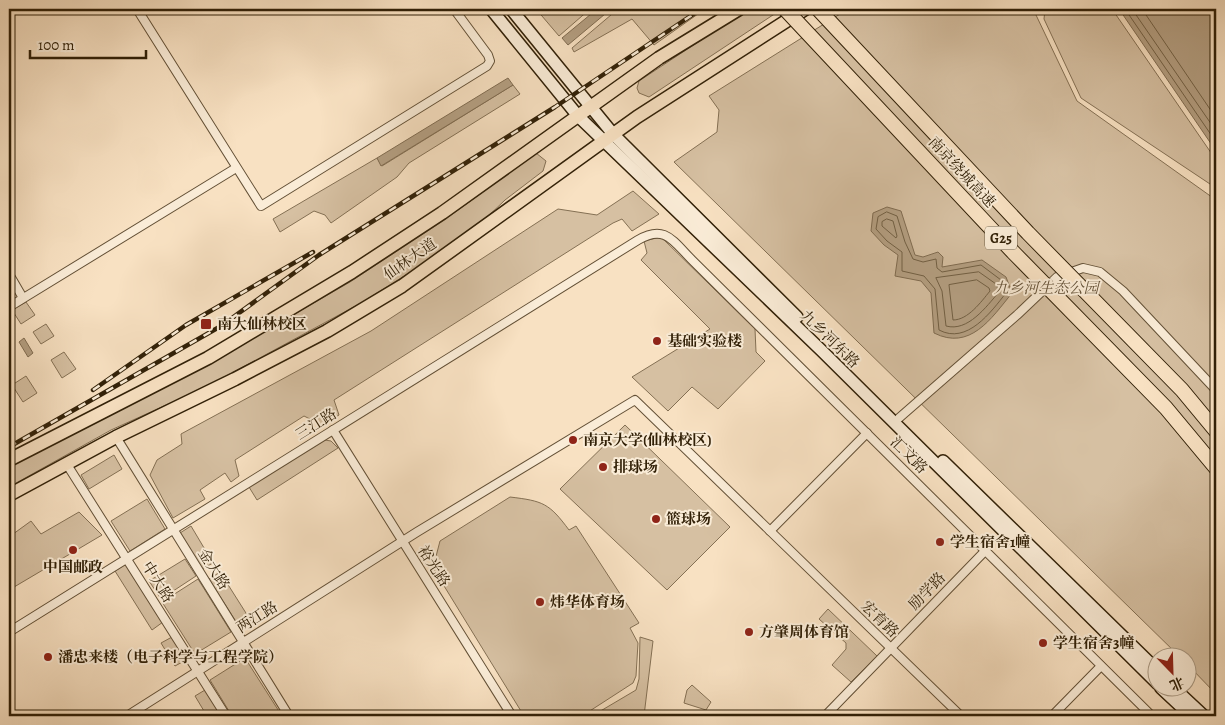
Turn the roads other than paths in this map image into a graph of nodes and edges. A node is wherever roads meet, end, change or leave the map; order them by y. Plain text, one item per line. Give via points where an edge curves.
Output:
1 (137, 9) edge
2 (454, 9) edge
3 (491, 9) edge
4 (511, 9) edge
5 (739, 9) edge
6 (785, 9) edge
7 (805, 9) edge
8 (818, 9) edge
9 (589, 107) junction
10 (578, 116) junction
11 (607, 137) junction
12 (236, 168) junction
13 (638, 240) joint
14 (9, 274) edge
15 (24, 298) junction
16 (9, 307) edge
17 (1216, 390) edge
18 (899, 418) junction
19 (333, 430) junction
20 (1216, 431) edge
21 (867, 433) junction
22 (116, 437) junction
23 (9, 460) edge
24 (66, 463) junction
25 (1216, 468) edge
26 (9, 495) edge
27 (173, 529) junction
28 (417, 532) joint
29 (770, 532) junction
30 (402, 542) junction
31 (986, 550) junction
32 (126, 558) junction
33 (9, 632) edge
34 (243, 642) junction
35 (890, 649) junction
36 (1148, 662) edge
37 (1101, 666) junction
38 (198, 671) junction
39 (1148, 674) edge
40 (1172, 698) edge
41 (1185, 698) edge
42 (127, 716) edge
43 (226, 716) edge
44 (288, 716) edge
45 (512, 716) edge
46 (825, 716) edge
47 (961, 716) edge
48 (1052, 716) edge
49 (1152, 716) edge
50 (1191, 716) edge
51 (1204, 716) edge

1 - 12 street
2 - 12 street via 488,55 490,61 487,66 261,206
3 - 10 main road, 九乡河东路
4 - 9 main road, 九乡河东路
5 - 9 main road, 仙林大道 via 659,58
6 - 25 highway, 南京绕城高速 / G25, bridge via 1013,252 1166,408
7 - 11 main road, 仙林大道
8 - 20 highway, 南京绕城高速 / G25, bridge via 1028,233 1182,390
9 - 10 main road, 仙林大道
9 - 11 main road, 九乡河东路
10 - 11 main road, 九乡河东路
10 - 23 main road, 仙林大道 via 442,213 282,315 208,358
11 - 18 main road, 九乡河东路
11 - 22 main road, 仙林大道 via 402,286 319,335
11 - 39 main road, 九乡河东路
12 - 15 street
13 - 19 street, 三江路
13 - 21 street, 汇文路 via 650,233 660,232 666,236
14 - 15 street
15 - 16 street
17 - 18 street via 1123,290 1100,272 1083,268 1057,277
18 - 36 main road, 九乡河东路
19 - 27 street, 三江路
19 - 30 street, 裕光路
21 - 29 street
21 - 31 street, 汇文路
22 - 24 main road, 仙林大道
22 - 27 street, 金大路
24 - 26 main road, 仙林大道
24 - 32 street, 中大路
27 - 32 street, 三江路
27 - 34 street, 金大路
28 - 29 street, 宏育路 via 634,400
28 - 30 street, 两江路
29 - 35 street, 宏育路
30 - 34 street, 两江路
30 - 45 street, 裕光路
31 - 35 street, 励学路
31 - 37 street, 汇文路
32 - 33 street, 三江路
32 - 38 street, 中大路
34 - 38 street, 两江路
34 - 44 street, 金大路
35 - 46 street, 励学路
35 - 47 street, 宏育路
37 - 48 street
37 - 49 street, 汇文路
38 - 42 street, 两江路
38 - 43 street, 中大路
40 - 50 main road
41 - 51 main road

